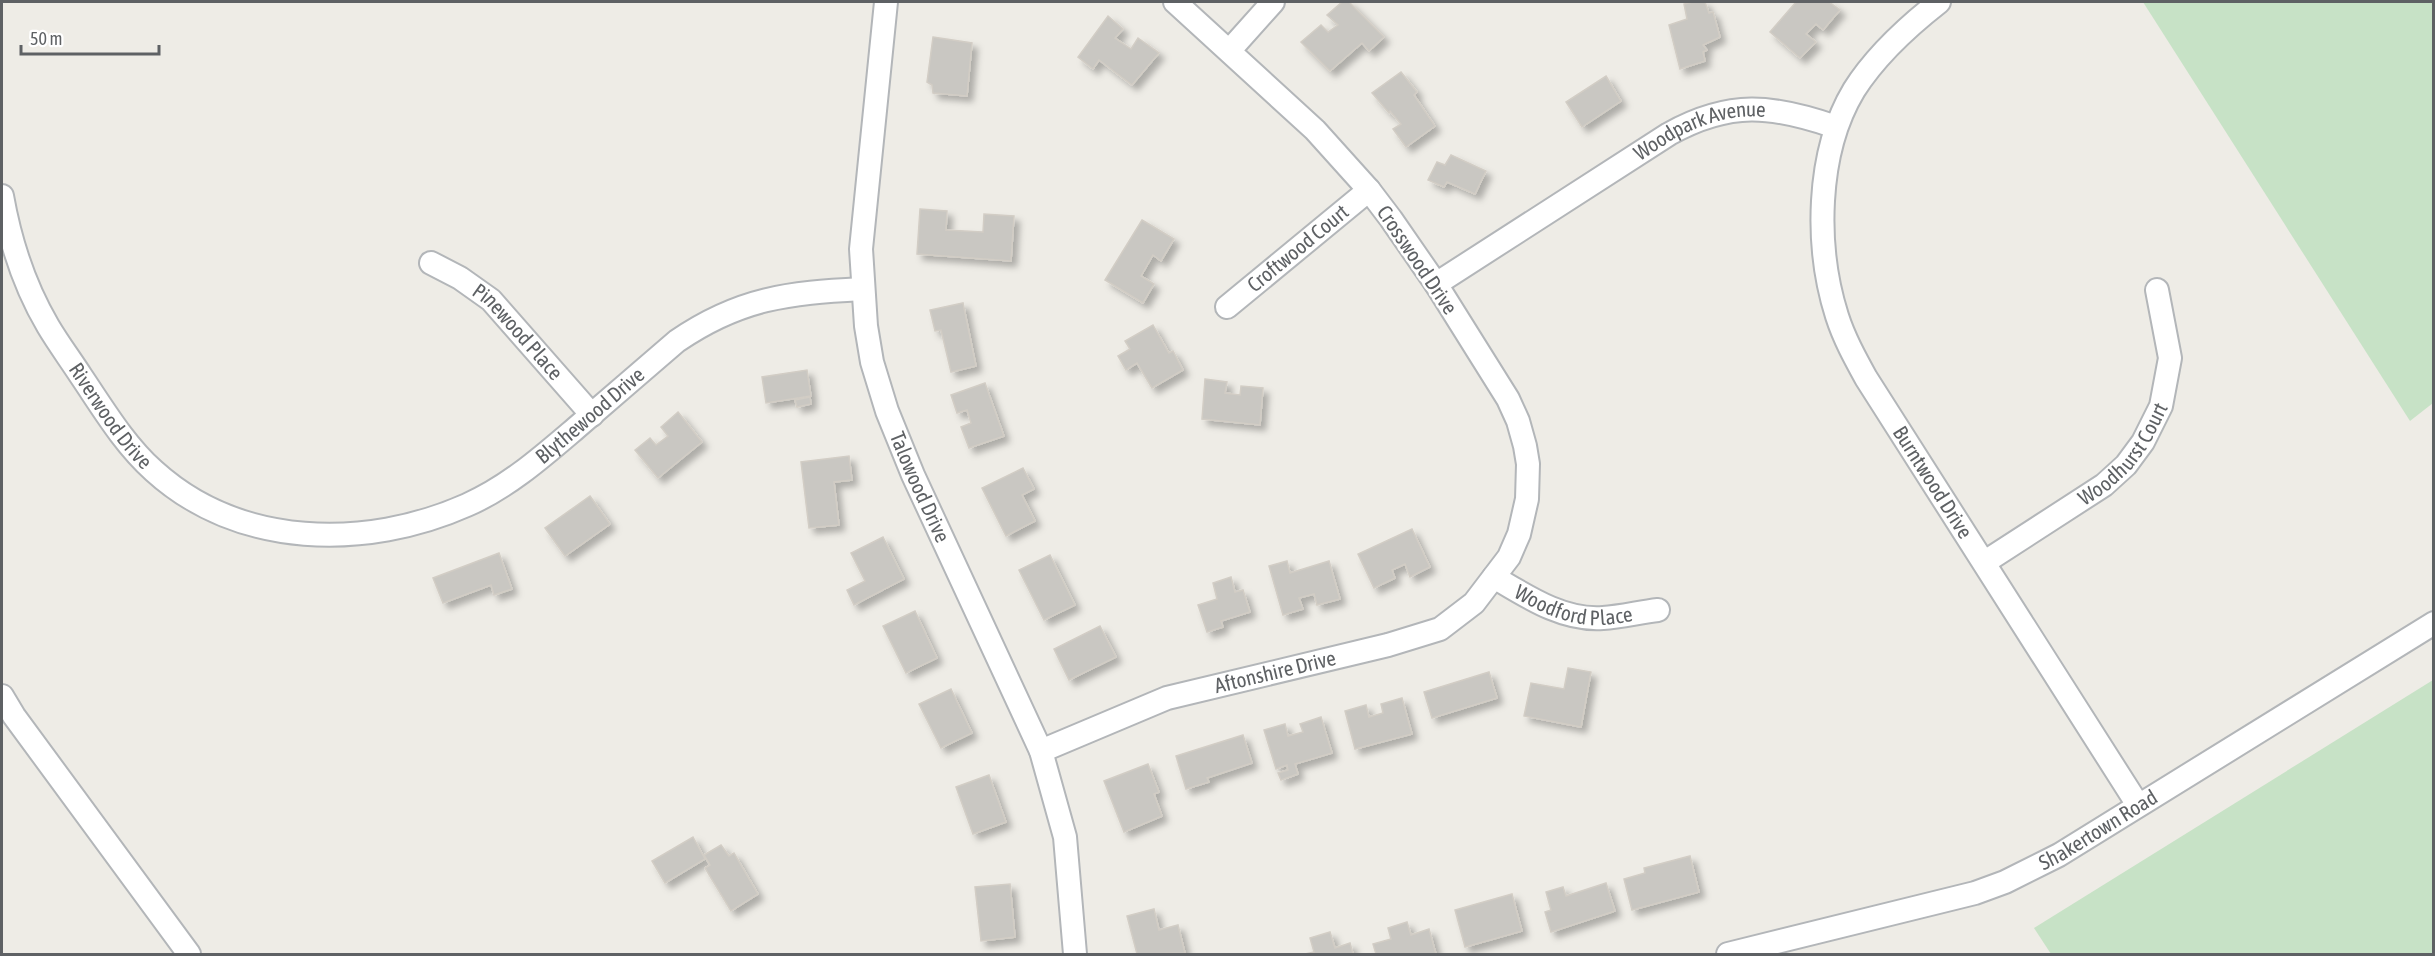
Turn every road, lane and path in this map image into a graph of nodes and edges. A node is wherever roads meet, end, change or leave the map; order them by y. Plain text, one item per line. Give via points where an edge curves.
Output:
1 (886, 2) edge
2 (1175, 2) edge
3 (1273, 2) edge
4 (1939, 2) edge
5 (1230, 50) junction
6 (1836, 127) junction
7 (1369, 190) junction
8 (2, 196) edge
9 (431, 263) dead end
10 (1436, 285) junction
11 (862, 289) junction
12 (2157, 290) dead end
13 (1227, 307) dead end
14 (592, 415) junction
15 (313, 536) joint
16 (1985, 562) junction
17 (1494, 576) junction
18 (1658, 610) dead end
19 (2433, 623) edge
20 (2, 696) edge
21 (1041, 751) junction
22 (2138, 805) junction
23 (189, 954) edge
24 (1076, 954) edge
25 (1728, 954) edge

1 - 11 street, Talowood Drive via 863,212
2 - 5 street, Crosswood Drive
3 - 5 street
4 - 6 street via 1877,60 1854,90
5 - 7 street, Crosswood Drive via 1316,130
6 - 10 street, Woodpark Avenue via 1798,114 1766,109 1732,111 1698,120 1669,134
6 - 16 street, Burntwood Drive via 1825,175 1823,233 1837,317 1866,378
7 - 10 street, Crosswood Drive
7 - 13 street, Croftwood Court
8 - 15 street, Riverwood Drive via 7,228 47,324 120,435 139,456 186,495 235,521
9 - 14 street, Pinewood Place via 491,300
10 - 17 street, Crosswood Drive via 1508,399 1525,446 1528,482 1524,517 1509,557
11 - 14 street, Blythewood Drive via 783,295 737,308 677,341
11 - 21 street, Talowood Drive via 872,362 887,411
12 - 16 street, Woodhurst Court via 2170,358 2161,406 2144,442 2104,485
14 - 15 street, Blythewood Drive via 500,488 467,505 392,529
16 - 22 street, Burntwood Drive
17 - 18 street, Woodford Place via 1536,602 1573,615 1600,618
17 - 21 street, Aftonshire Drive via 1474,603 1440,629 1167,698
19 - 22 street, Shakertown Road
20 - 23 street
21 - 24 street, Talowood Drive via 1065,837
22 - 25 street, Shakertown Road via 2050,860 1995,885

